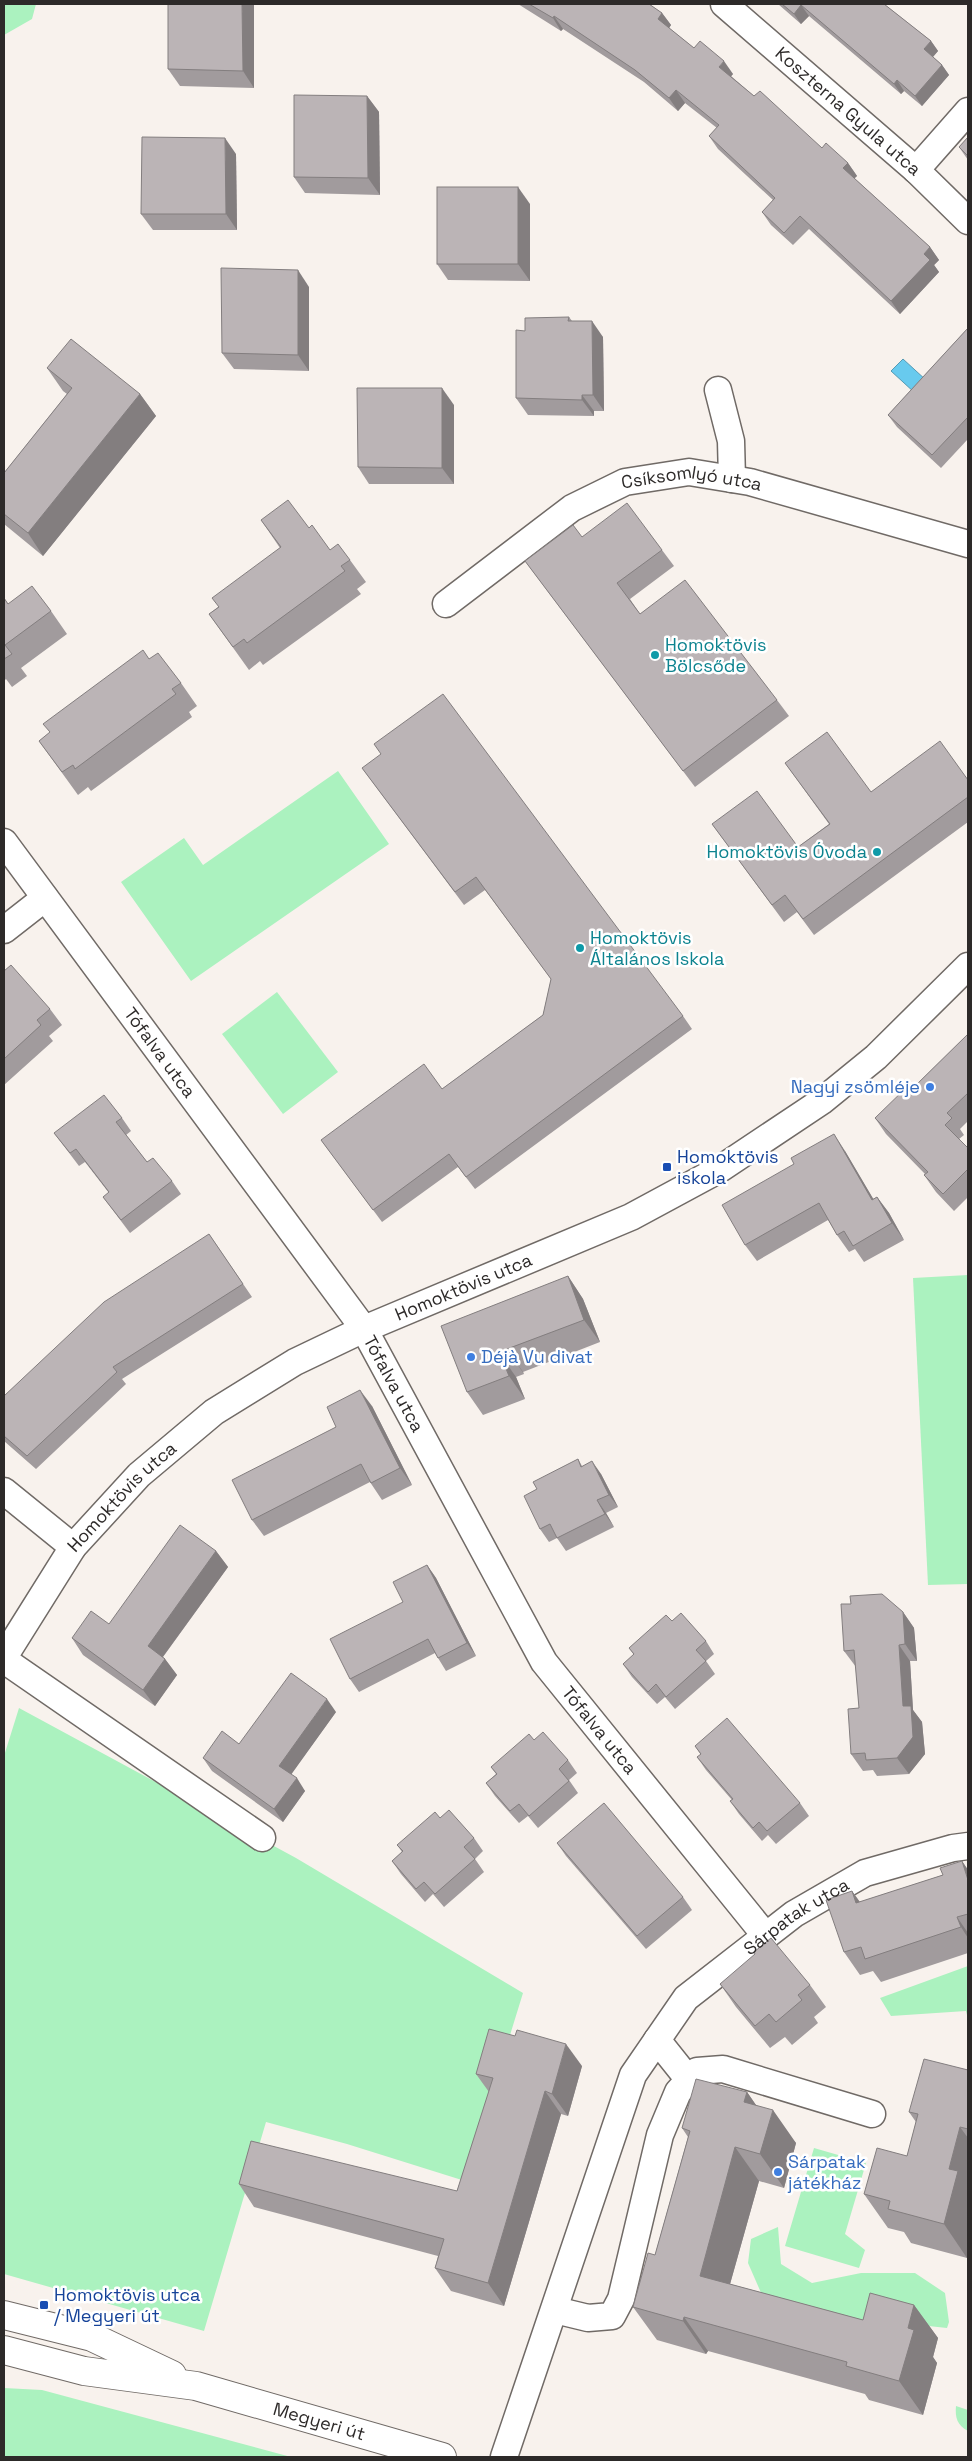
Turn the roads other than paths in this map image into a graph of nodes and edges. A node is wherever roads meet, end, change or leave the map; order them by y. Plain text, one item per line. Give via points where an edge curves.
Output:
1 (727, 5) edge
2 (968, 112) edge
3 (916, 170) junction
4 (968, 221) edge
5 (718, 390) dead end
6 (732, 479) junction
7 (968, 544) edge
8 (446, 604) dead end
9 (4, 842) edge
10 (45, 898) junction
11 (4, 930) edge
12 (968, 966) edge
13 (364, 1329) junction
14 (4, 1491) edge
15 (73, 1547) junction
16 (4, 1658) edge
17 (262, 1838) dead end
18 (968, 1846) edge
19 (765, 1935) junction
20 (657, 2040) junction
21 (689, 2080) junction
22 (872, 2114) dead end
23 (555, 2310) junction
24 (4, 2315) edge
25 (4, 2350) edge
26 (196, 2386) junction
27 (442, 2457) edge
28 (504, 2457) edge

1 - 3 street, Koszterna Gyula utca
2 - 3 street
3 - 4 street, Koszterna Gyula utca
5 - 6 street via 731,441
6 - 7 street, Csíksomlyó utca
6 - 8 street, Csíksomlyó utca via 689,472 625,482 572,508
9 - 10 street, Tófalva utca
10 - 11 street
10 - 13 street, Tófalva utca
12 - 13 street, Homoktövis utca via 876,1057 822,1101 720,1169 632,1217
13 - 15 street, Homoktövis utca via 295,1362 214,1412 139,1475
13 - 19 street, Tófalva utca via 544,1662
14 - 15 street
15 - 16 street, Homoktövis utca
16 - 17 street
18 - 19 street, Sárpatak utca via 864,1873
19 - 20 street, Sárpatak utca via 686,1998
20 - 21 street
20 - 23 street, Sárpatak utca via 633,2075
21 - 22 street via 697,2071 723,2069
21 - 23 street via 678,2092 660,2135 621,2299 612,2316 588,2318
23 - 28 street, Sárpatak utca
24 - 26 main road, Megyeri út via 92,2337
25 - 26 main road, Megyeri út via 84,2371
26 - 27 main road, Megyeri út

